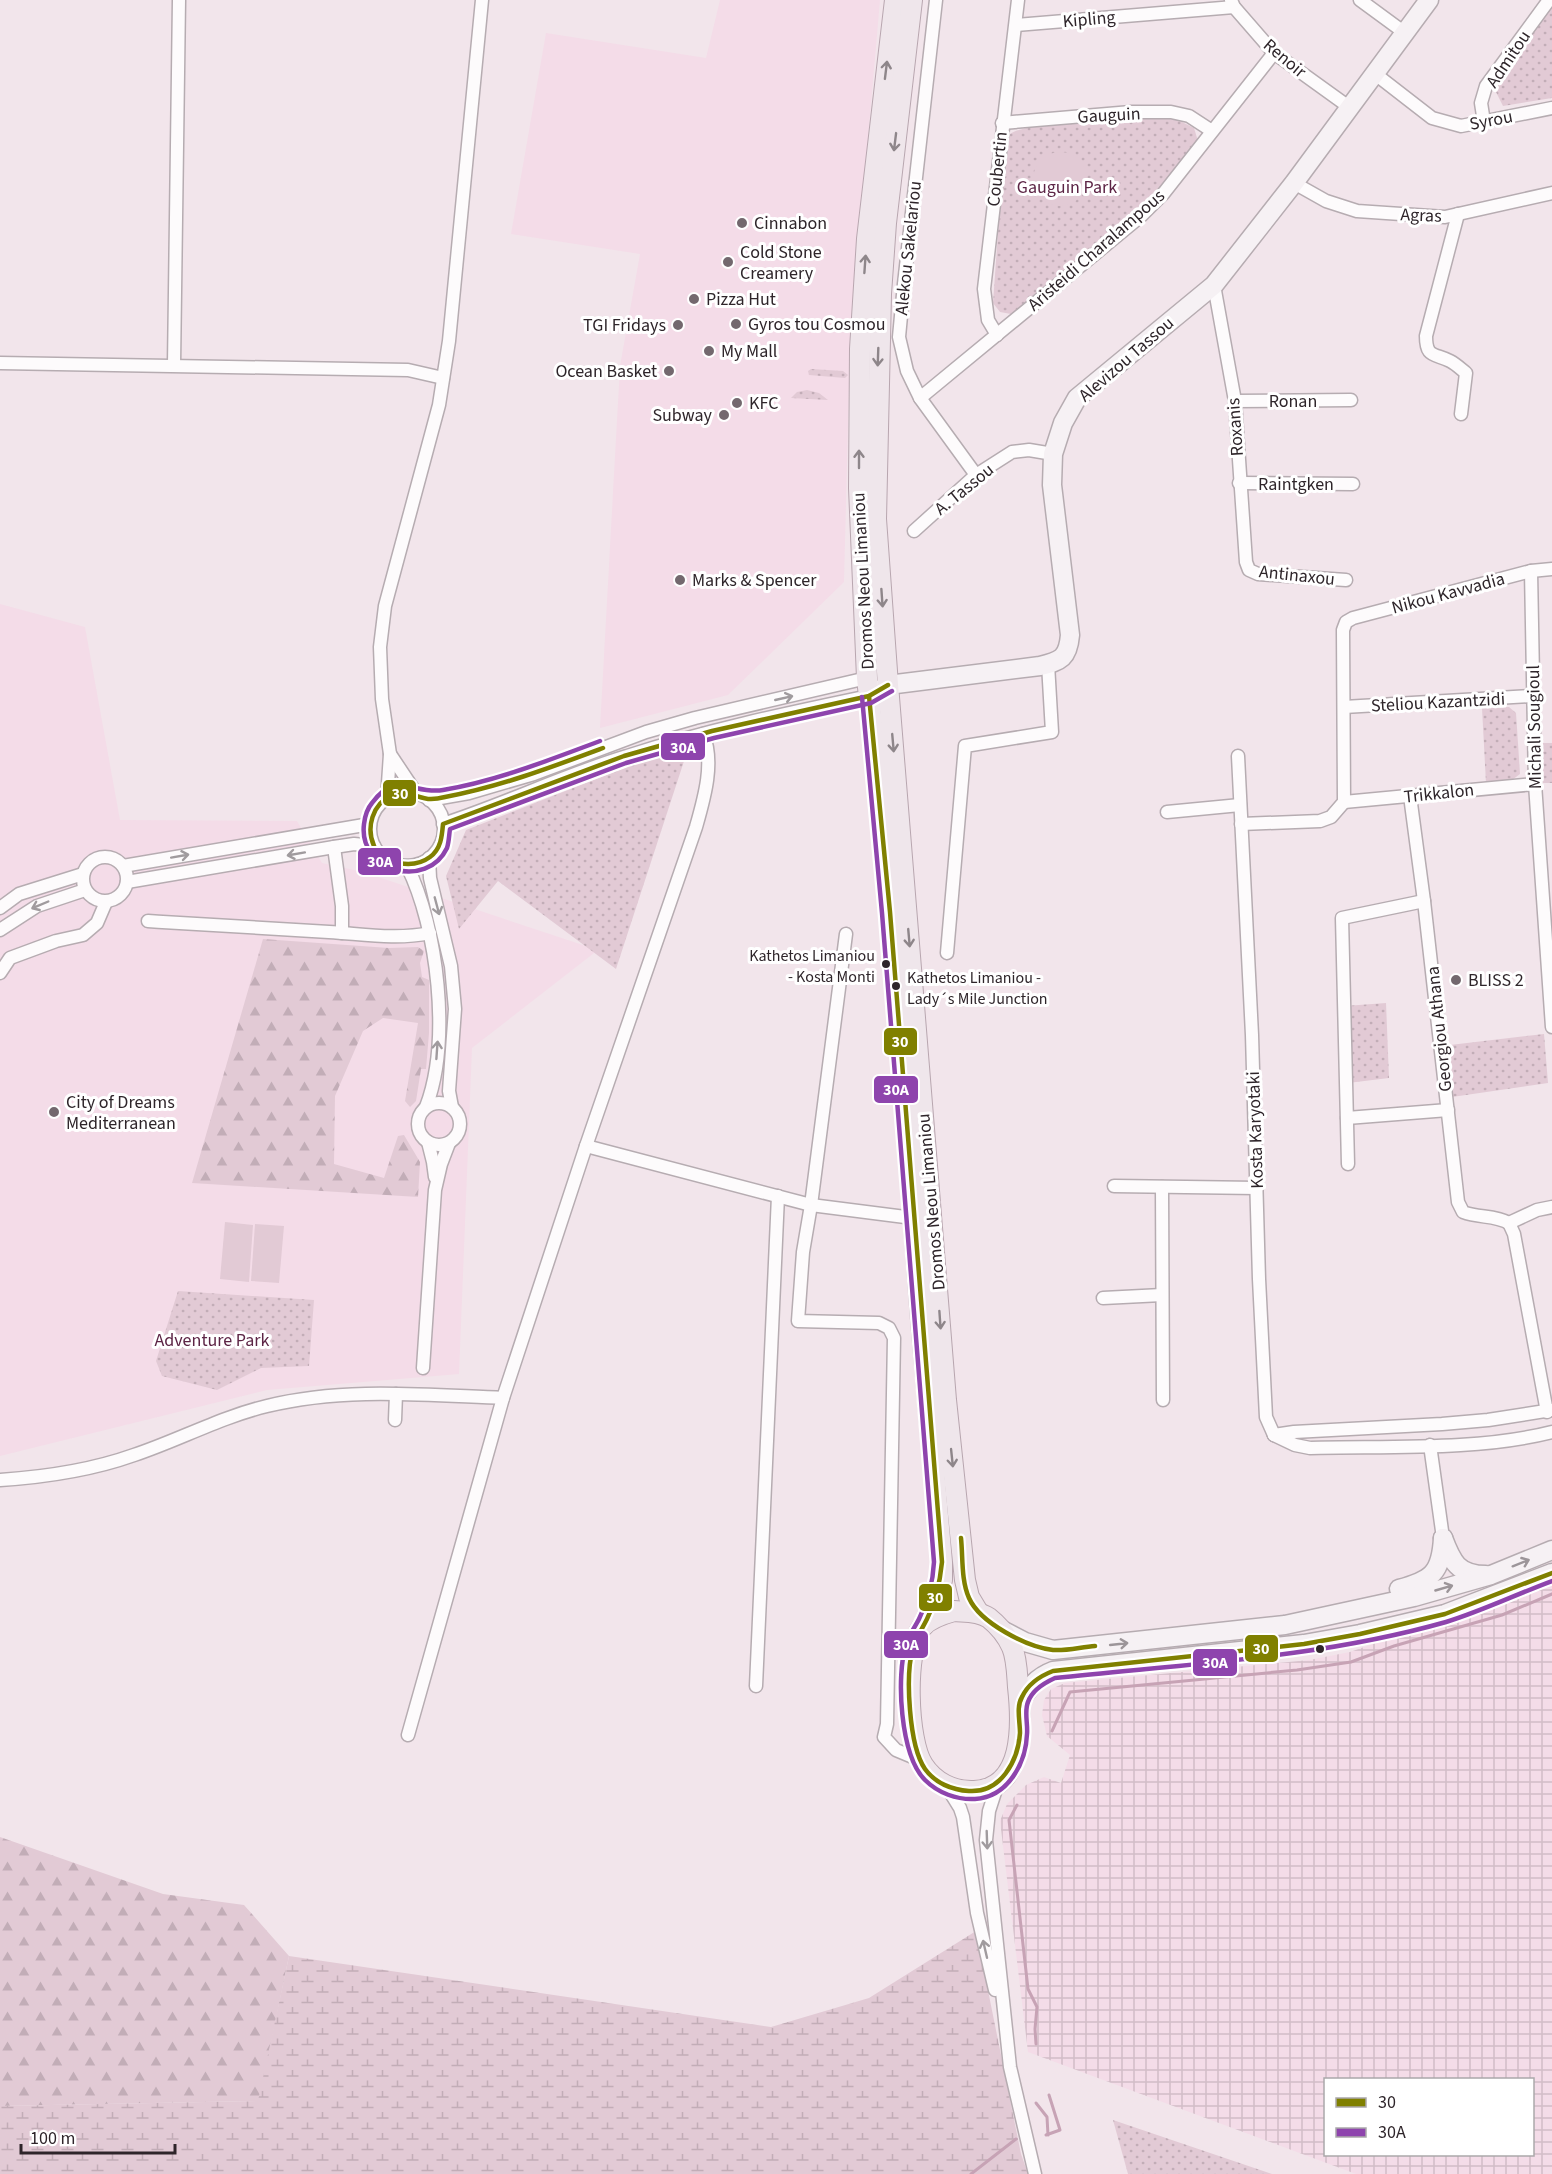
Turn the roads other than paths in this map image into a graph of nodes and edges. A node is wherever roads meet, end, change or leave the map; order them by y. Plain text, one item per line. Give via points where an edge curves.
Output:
1 (178, 0) edge
2 (482, 0) edge
3 (894, 0) edge
4 (912, 0) edge
5 (936, 0) edge
6 (1018, 0) edge
7 (1360, 0) edge
8 (1429, 0) edge
9 (1549, 0) edge
10 (1232, 3) edge
11 (1016, 26) junction
12 (1405, 33) junction
13 (1274, 53) junction
14 (1374, 73) junction
15 (1349, 107) junction
16 (1552, 108) edge
17 (1484, 122) junction
18 (1002, 123) junction
19 (1212, 131) junction
20 (1294, 183) junction
21 (1552, 193) edge
22 (1458, 214) junction
23 (1214, 285) junction
24 (997, 335) junction
25 (0, 363) edge
26 (174, 365) junction
27 (443, 378) junction
28 (920, 398) junction
29 (1351, 400) dead end
30 (1235, 401) junction
31 (1461, 414) dead end
32 (1053, 454) junction
33 (976, 475) junction
34 (1239, 483) junction
35 (1353, 484) dead end
36 (914, 531) dead end
37 (1552, 569) edge
38 (1249, 570) joint
39 (1532, 571) junction
40 (1346, 580) dead end
41 (1047, 664) junction
42 (888, 685) junction
43 (868, 687) junction
44 (1532, 696) junction
45 (1344, 707) junction
46 (703, 734) junction
47 (390, 754) junction
48 (1238, 756) dead end
49 (1535, 784) junction
50 (416, 793) junction
51 (1410, 796) junction
52 (387, 798) junction
53 (429, 800) junction
54 (1344, 802) junction
55 (1240, 805) junction
56 (1167, 812) dead end
57 (370, 824) junction
58 (443, 824) junction
59 (1241, 824) junction
60 (374, 846) junction
61 (334, 847) junction
62 (429, 858) junction
63 (123, 866) junction
64 (407, 866) junction
65 (83, 874) junction
66 (127, 882) junction
67 (85, 890) junction
68 (1424, 901) junction
69 (106, 902) junction
70 (0, 908) edge
71 (148, 921) dead end
72 (0, 930) edge
73 (342, 933) junction
74 (430, 933) junction
75 (846, 934) dead end
76 (947, 953) dead end
77 (0, 973) edge
78 (1552, 1019) edge
79 (1552, 1027) edge
80 (426, 1107) junction
81 (452, 1107) junction
82 (1448, 1110) junction
83 (1347, 1118) junction
84 (428, 1142) junction
85 (449, 1143) junction
86 (586, 1146) junction
87 (1348, 1164) dead end
88 (1114, 1186) dead end
89 (1162, 1187) junction
90 (1257, 1188) junction
91 (435, 1190) junction
92 (778, 1196) junction
93 (811, 1205) junction
94 (1552, 1207) edge
95 (914, 1218) junction
96 (1509, 1223) junction
97 (1162, 1295) junction
98 (1103, 1298) dead end
99 (423, 1368) dead end
100 (396, 1394) junction
101 (503, 1398) junction
102 (1163, 1400) dead end
103 (1549, 1411) edge
104 (395, 1420) dead end
105 (1552, 1432) edge
106 (1274, 1435) junction
107 (1430, 1445) junction
108 (0, 1480) edge
109 (1443, 1538) junction
110 (1552, 1550) edge
111 (1552, 1573) edge
112 (1491, 1575) junction
113 (978, 1612) junction
114 (1285, 1624) junction
115 (924, 1625) junction
116 (1002, 1630) junction
117 (756, 1686) dead end
118 (910, 1702) junction
119 (1020, 1702) junction
120 (887, 1724) junction
121 (408, 1735) dead end
122 (920, 1760) junction
123 (998, 1783) junction
124 (947, 1787) junction
125 (1004, 2026) junction
126 (1035, 2174) edge

1 - 26 street
2 - 27 street
43 -> 3 main road, Dromos Neou Limaniou via 859,488 860,349 870,204
4 -> 42 main road, Dromos Neou Limaniou via 886,223 878,364 876,519
5 - 28 street, Alekou Sakelariou via 899,337 907,371
6 - 11 street, Coubertin
7 - 12 street
8 - 12 main road, Alevizou Tassou
9 - 17 street, Admitou via 1486,86 1481,103
10 - 11 street, Kipling
10 - 13 street, Renoir
11 - 18 street, Coubertin
12 - 14 main road, Alevizou Tassou
13 - 15 street, Renoir
13 - 19 street, Aristeidi Charalampous
14 - 15 main road, Alevizou Tassou
14 - 17 street, Syrou via 1432,118 1461,126
15 - 20 main road, Alevizou Tassou
16 - 17 street, Syrou
18 - 19 street, Gauguin via 1171,112 1189,116
18 - 24 street, Coubertin via 984,289 988,320
19 - 24 street, Aristeidi Charalampous via 1141,216
20 - 22 street, Agras via 1326,201 1357,211 1445,217
20 - 23 main road, Alevizou Tassou
21 - 22 street, Agras
22 - 31 street via 1426,346 1432,355 1450,361 1466,373
23 - 30 street, Roxanis
23 - 32 main road, Alevizou Tassou via 1077,398 1063,423
24 - 28 street, Aristeidi Charalampous
25 - 26 street
26 - 27 street via 408,370
27 - 47 street via 385,606 380,647
28 - 33 street, Alekou Sakelariou
29 - 30 street, Ronan
30 - 34 street, Roxanis
32 - 33 street, A. Tassou via 1012,452
32 - 41 main road, Alevizou Tassou via 1052,485 1070,635 1069,651 1060,660
33 - 36 street, A. Tassou
34 - 35 street, Raintgken
34 - 38 street, Roxanis
37 - 39 street, Nikou Kavvadia
38 - 40 street, Antinaxou via 1258,574
39 - 44 street, Michali Sougioul
39 - 45 street, Nikou Kavvadia via 1346,622
41 - 42 main road, Alevizou Tassou
41 - 76 street via 1052,732 965,746
42 - 43 main road
42 -> 113 main road, Dromos Neou Limaniou via 946,1400 965,1581
43 - 46 street
53 -> 43 street via 534,774 656,729
43 - 95 main road, Dromos Neou Limaniou via 887,862
44 - 45 street, Steliou Kazantzidi
44 - 49 street, Michali Sougioul
45 - 54 street
46 - 58 street via 624,756
46 - 86 street via 708,768 696,828
47 - 50 street
47 - 52 street
48 - 55 street, Kosta Karyotaki
49 - 51 street, Trikkalon
49 - 78 street, Michali Sougioul
50 - 52 street
50 - 53 street
51 - 54 street, Trikkalon
51 - 68 street, Georgiou Athana
52 - 57 street via 376,809
53 - 58 street via 439,811
54 - 59 street via 1331,817 1320,821
55 - 56 street
55 - 59 street, Kosta Karyotaki
57 - 60 street
63 -> 57 street
58 - 62 street via 442,840
59 - 90 street, Kosta Karyotaki
60 - 61 street
60 - 64 street via 384,858
61 -> 66 street
61 - 73 street
62 - 64 street
62 -> 81 street via 430,878 451,966 455,1009 449,1090
63 - 65 street via 102,857 92,861
63 - 66 street
64 - 74 street
65 - 67 street
65 - 70 street via 20,894
66 - 69 street via 118,898
67 - 69 street via 94,899
67 -> 72 street via 36,906
68 - 82 street, Georgiou Athana
68 - 83 street via 1342,918
69 - 77 street via 97,923 83,935 10,958
71 - 73 street
73 - 74 street via 399,938
80 -> 74 street via 434,1088 439,1021 437,969
75 - 93 street
78 - 79 street, Michali Sougioul
80 - 81 street via 437,1103
80 - 84 street via 418,1122 420,1133
81 - 85 street via 459,1115 460,1126
82 - 83 street
82 - 96 street, Georgiou Athana via 1458,1202 1463,1212
83 - 87 street
84 - 85 street
84 - 91 street via 434,1162
85 - 91 street
86 - 92 street
86 - 101 street
88 - 89 street
89 - 90 street
89 - 97 street
90 - 106 street, Kosta Karyotaki via 1266,1417
91 - 99 street
92 - 93 street
92 - 117 street
93 - 95 street
93 - 120 street via 798,1321 879,1323 889,1328 894,1338
94 - 96 street
95 - 115 main road, Dromos Neou Limaniou via 942,1562 942,1580
96 - 103 street
97 - 98 street
97 - 102 street
100 - 101 street
100 - 104 street
100 - 108 street via 346,1394 264,1406 98,1466
101 - 121 street
103 - 106 street via 1442,1424
105 - 107 street via 1508,1441
106 - 107 street via 1310,1448
107 - 109 street
109 - 112 main road via 1460,1569
109 - 114 main road via 1433,1575 1416,1584
112 -> 110 main road
111 - 119 main road via 1444,1614 1360,1634 1304,1644 1062,1669 1043,1675
114 -> 112 main road via 1414,1597
113 - 115 main road via 954,1611
113 - 116 main road
116 -> 114 main road via 1053,1650
115 - 118 main road via 912,1652
116 - 119 main road via 1016,1660
118 - 120 street
118 - 122 main road
119 - 123 main road via 1015,1759
120 - 122 street via 884,1737 896,1750
122 - 124 main road via 931,1776
123 - 124 main road via 974,1791
123 -> 125 street via 989,1811 986,1840
125 -> 124 street via 977,1913 963,1816
125 - 126 street

